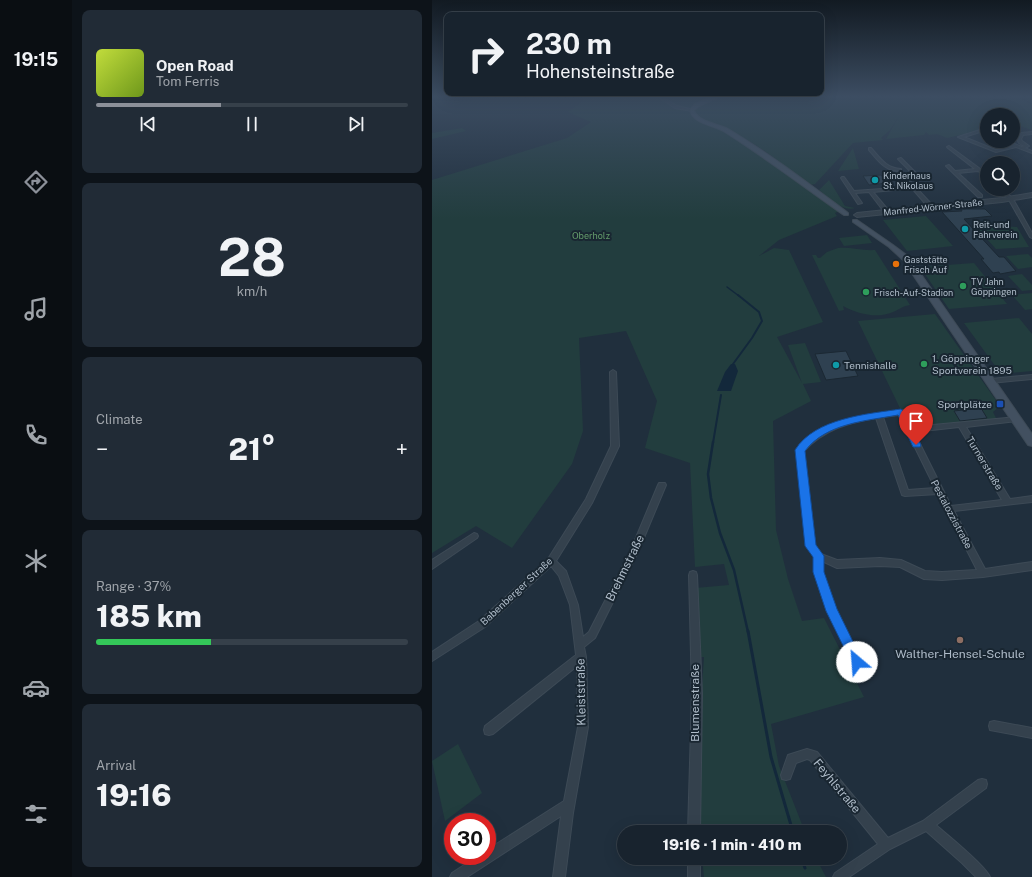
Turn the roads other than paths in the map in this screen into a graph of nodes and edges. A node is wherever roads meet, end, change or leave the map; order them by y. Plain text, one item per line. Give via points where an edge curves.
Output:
1 (737, 137) edge
2 (960, 137) edge
3 (1020, 142) edge
4 (980, 145) edge
5 (949, 146) dead end
6 (986, 148) edge
7 (1009, 148) edge
8 (1020, 148) joint
9 (870, 149) dead end
10 (1032, 152) edge
11 (900, 159) dead end
12 (948, 166) dead end
13 (980, 170) joint
14 (954, 172) junction
15 (843, 178) dead end
16 (906, 181) junction
17 (894, 189) dead end
18 (870, 191) junction
19 (853, 192) junction
20 (1032, 195) edge
21 (980, 196) dead end
22 (1008, 196) edge
23 (1011, 199) junction
24 (860, 203) dead end
25 (932, 208) junction
26 (887, 212) junction
27 (856, 218) junction
28 (1032, 237) edge
29 (613, 372) dead end
30 (1032, 377) edge
31 (991, 382) junction
32 (879, 416) junction
33 (1017, 419) junction
34 (962, 426) junction
35 (909, 430) junction
36 (1032, 442) edge
37 (662, 486) dead end
38 (940, 491) junction
39 (1032, 499) edge
40 (1008, 501) junction
41 (949, 509) junction
42 (474, 536) dead end
43 (818, 556) junction
44 (551, 561) junction
45 (432, 565) edge
46 (1032, 566) edge
47 (983, 573) junction
48 (693, 575) dead end
49 (579, 646) junction
50 (432, 657) edge
51 (581, 657) junction
52 (862, 672) dead end
53 (994, 726) dead end
54 (489, 730) dead end
55 (1032, 733) edge
56 (786, 775) dead end
57 (982, 784) dead end
58 (569, 804) junction
59 (694, 825) edge
60 (927, 825) junction
61 (886, 846) junction
62 (694, 865) edge
63 (456, 877) edge
64 (559, 877) edge
65 (694, 877) edge
66 (839, 877) edge
67 (984, 877) edge

1 - 27 main road via 846,214
2 - 4 street
3 - 8 street via 1027,146
5 - 13 street
6 - 7 street via 996,152
8 - 10 street
9 - 16 street via 885,166 898,170
11 - 16 street via 914,173
12 - 14 street
13 - 14 street
14 - 21 street
15 - 19 street
16 - 25 street
17 - 18 street
18 - 19 street
18 - 26 street
19 - 24 street
20 - 23 street, Manfred-Wörner-Straße
22 - 23 street
23 - 25 street, Manfred-Wörner-Straße
23 - 28 street
25 - 26 street, Manfred-Wörner-Straße
26 - 27 street, Manfred-Wörner-Straße
27 - 31 main road via 906,259
29 - 44 street, Babenberger Straße via 614,446 590,501
30 - 31 street
31 - 33 main road
32 - 35 street, Pestalozzistraße via 901,412
32 - 38 street via 905,493
32 - 43 street via 851,420 826,429 807,441 800,450 811,546
33 - 34 street, Turnerstraße
33 - 36 main road
34 - 35 street, Turnerstraße
34 - 40 street, Turnerstraße
35 - 38 street, Pestalozzistraße
37 - 49 street, Brehmstraße via 634,552 592,635
38 - 41 street, Pestalozzistraße
39 - 40 street
40 - 41 street
41 - 47 street, Pestalozzistraße
42 - 45 street
43 - 47 street via 837,564 901,564 924,575
43 - 52 street via 818,572 831,611
44 - 49 street, Kleiststraße via 562,574 574,605
44 - 50 street, Babenberger Straße via 482,624
46 - 47 street
48 - 59 street, Blumenstraße via 697,694
49 - 51 street, Kleiststraße
51 - 54 street
51 - 58 street, Kleiststraße via 583,727
53 - 55 street
56 - 61 street, Feyhlstraße via 792,759 807,754 813,756
57 - 60 street
58 - 63 street
58 - 64 street, Kleiststraße
60 - 61 street
60 - 67 street
61 - 66 street
62 - 65 street

